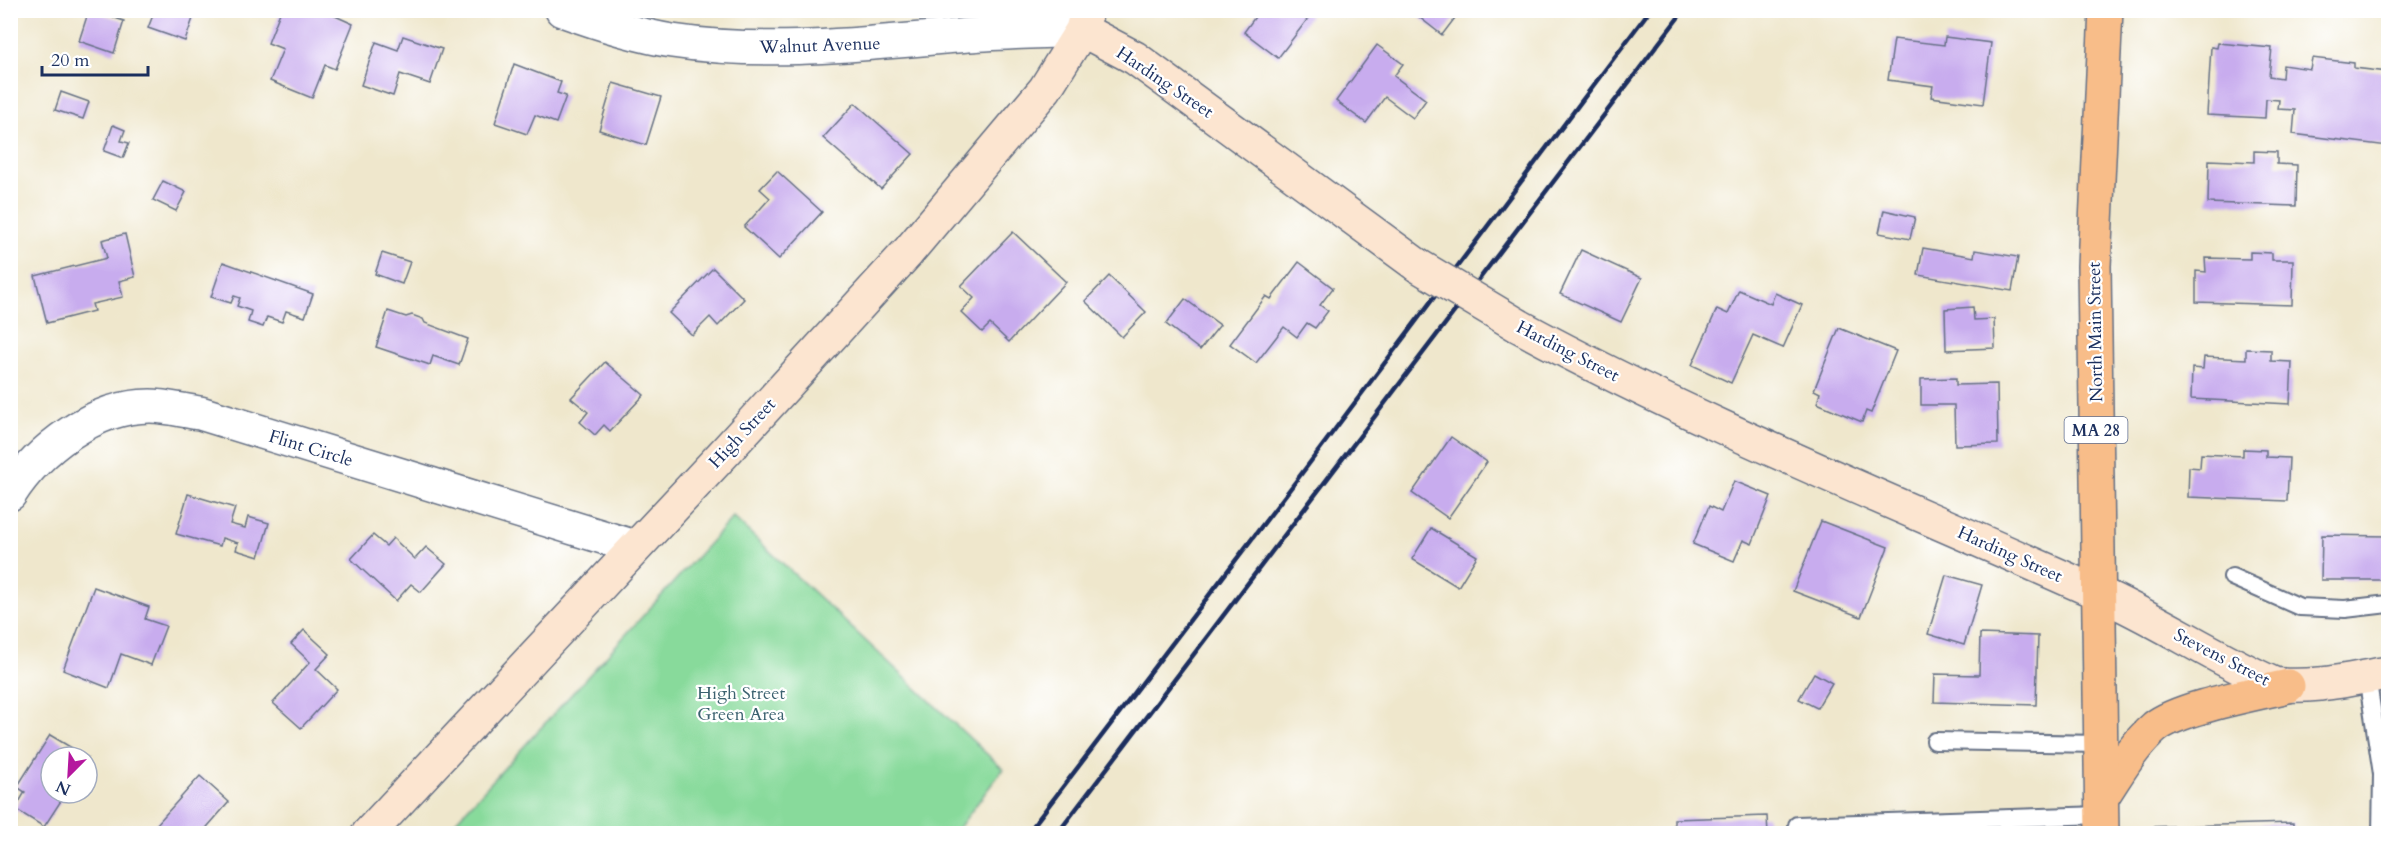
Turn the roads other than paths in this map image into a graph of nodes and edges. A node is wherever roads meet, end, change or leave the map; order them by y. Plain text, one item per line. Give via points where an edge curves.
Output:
1 (562, 10) edge
2 (2106, 10) edge
3 (1084, 20) edge
4 (10, 494) edge
5 (635, 547) junction
6 (2232, 577) dead end
7 (2099, 593) junction
8 (2388, 604) edge
9 (2378, 674) edge
10 (2288, 686) junction
11 (1935, 741) dead end
12 (2101, 744) junction
13 (2102, 815) edge
14 (369, 834) edge
15 (1797, 834) edge
16 (2381, 834) edge

1 - 3 street, Walnut Avenue via 671,41 742,48 842,46
2 - 7 main road, North Main Street / MA 28 via 2094,266
3 - 5 main road, High Street via 1045,89 908,252
3 - 7 main road, Harding Street, bridge via 1417,265 1519,326 1650,393
4 - 5 street, Flint Circle via 43,455 77,430 111,411 150,406 200,413
5 - 14 main road, High Street
6 - 8 lane via 2300,607 2345,609
7 - 10 main road, Stevens Street via 2257,677
7 - 12 main road, North Main Street / MA 28
9 - 10 main road, Stevens Street
9 - 16 lane
10 - 13 main road via 2184,712 2157,725 2138,743
11 - 12 lane
12 - 13 main road, North Main Street / MA 28
13 - 15 lane via 1797,825

